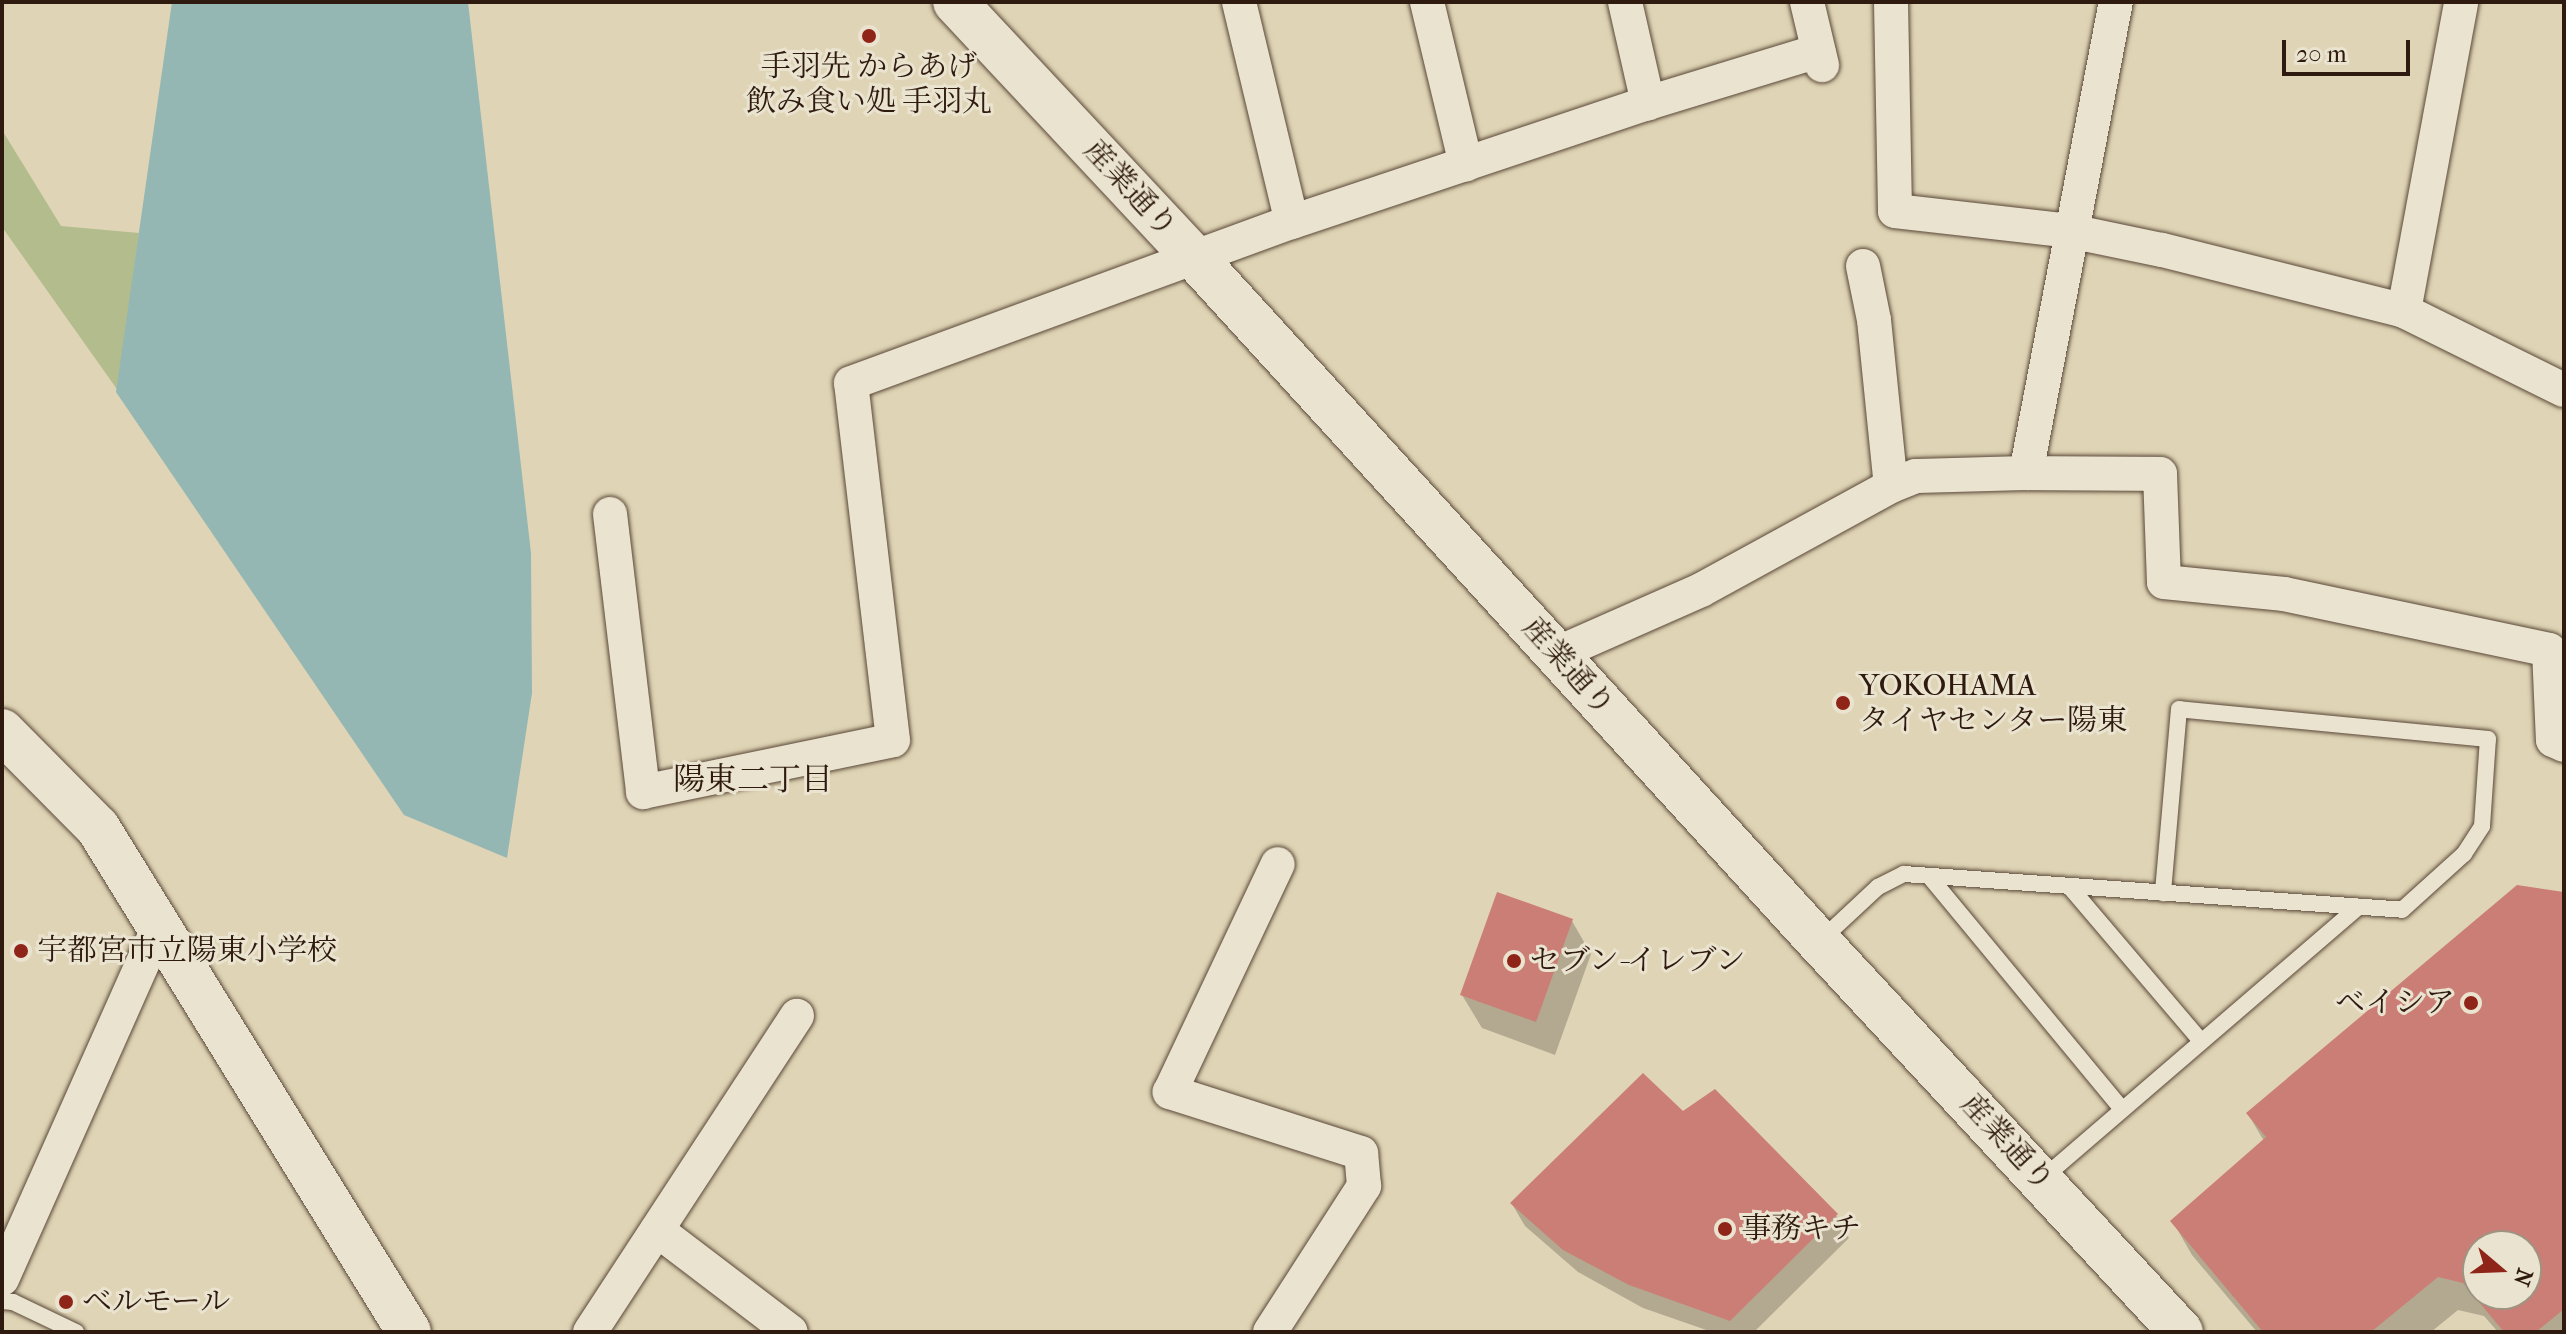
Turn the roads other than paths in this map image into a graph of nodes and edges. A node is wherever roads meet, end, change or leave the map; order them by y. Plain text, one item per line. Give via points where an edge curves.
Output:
1 (955, 2) edge
2 (1239, 2) edge
3 (1427, 2) edge
4 (1625, 2) edge
5 (1807, 2) edge
6 (1891, 2) edge
7 (2116, 2) edge
8 (2461, 2) edge
9 (1648, 103) junction
10 (1466, 164) junction
11 (1292, 222) junction
12 (2070, 231) junction
13 (1193, 256) junction
14 (1863, 266) dead end
15 (2404, 311) junction
16 (2564, 390) edge
17 (2026, 473) junction
18 (1891, 486) junction
19 (610, 514) dead end
20 (1556, 654) junction
21 (2, 731) edge
22 (2564, 745) edge
23 (1278, 864) dead end
24 (1929, 876) junction
25 (2069, 886) junction
26 (2163, 893) junction
27 (2358, 907) junction
28 (159, 926) junction
29 (1819, 942) junction
30 (797, 1016) dead end
31 (2201, 1041) junction
32 (2122, 1109) junction
33 (2042, 1179) junction
34 (657, 1230) junction
35 (2, 1279) edge
36 (2, 1301) edge
37 (76, 1332) edge
38 (409, 1332) edge
39 (590, 1332) edge
40 (791, 1332) edge
41 (1270, 1332) edge
42 (2181, 1332) edge

1 - 13 street, 産業通り
2 - 11 street
3 - 10 street
4 - 9 street
5 - 9 street via 1820,58
6 - 12 street via 1895,211
7 - 12 street
8 - 15 street
9 - 10 street
10 - 11 street
11 - 13 street
12 - 15 street
12 - 17 street
13 - 19 street via 851,383 893,740 643,792
13 - 20 street, 産業通り
14 - 18 street via 1874,320
15 - 16 street
17 - 18 street via 1916,476
17 - 22 street via 2160,474 2164,582 2284,594 2549,650 2553,740
18 - 20 street via 1701,590
20 - 29 street, 産業通り
21 - 28 street via 98,828
23 - 41 street via 1170,1092 1361,1153 1364,1186
24 - 25 lane
24 - 29 lane via 1904,874 1878,887
24 - 32 lane
25 - 26 lane
25 - 31 lane
26 - 27 lane
26 - 27 lane via 2179,709 2488,739 2482,826 2464,854 2402,910
27 - 31 lane
28 - 35 street
28 - 38 street
29 - 33 street, 産業通り
30 - 34 street
31 - 32 lane
32 - 33 lane
33 - 42 street, 産業通り
34 - 39 street
34 - 40 street
36 - 37 lane

